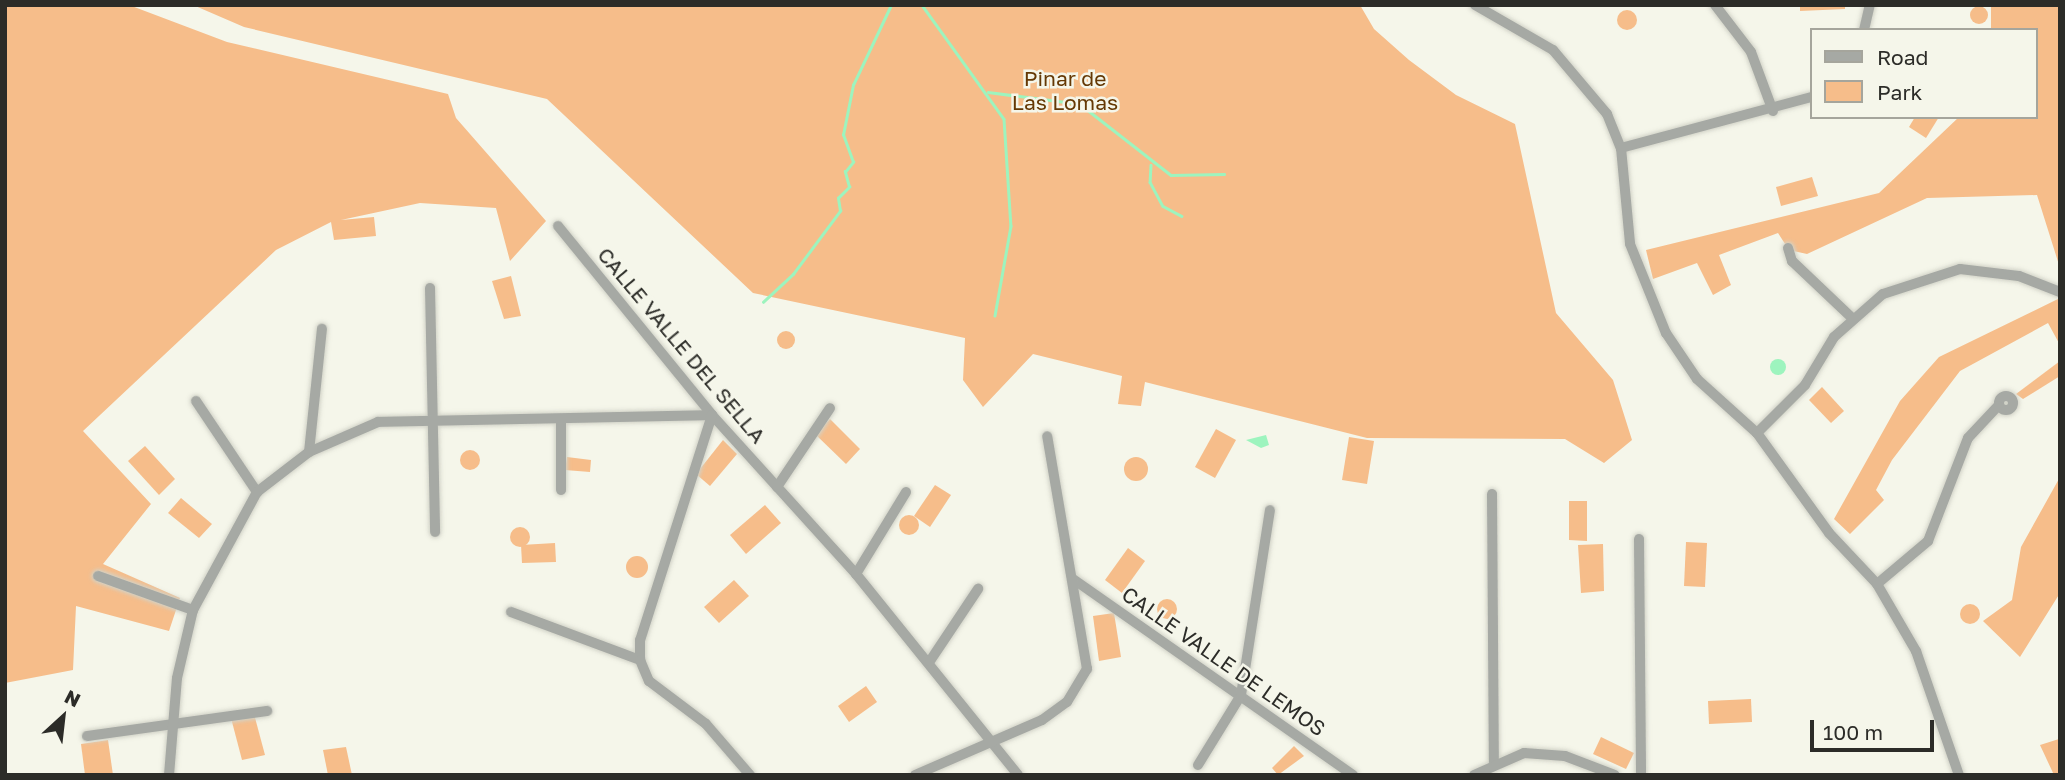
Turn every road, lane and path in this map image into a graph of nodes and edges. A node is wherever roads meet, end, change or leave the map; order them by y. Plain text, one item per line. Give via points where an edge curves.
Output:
1 (1475, 5) edge
2 (1715, 5) edge
3 (1870, 5) edge
4 (1864, 28) edge
5 (1810, 97) edge
6 (1773, 111) junction
7 (1621, 148) junction
8 (558, 226) dead end
9 (1788, 248) dead end
10 (430, 288) dead end
11 (2060, 292) edge
12 (1852, 318) junction
13 (322, 329) dead end
14 (196, 401) dead end
15 (1998, 406) dead end
16 (830, 408) dead end
17 (712, 415) junction
18 (430, 419) junction
19 (561, 419) junction
20 (1757, 433) junction
21 (1047, 436) dead end
22 (309, 452) junction
23 (777, 487) junction
24 (561, 490) dead end
25 (257, 492) junction
26 (906, 492) dead end
27 (1492, 494) dead end
28 (1270, 510) dead end
29 (435, 532) dead end
30 (1639, 539) dead end
31 (856, 574) junction
32 (98, 576) dead end
33 (1073, 579) junction
34 (1877, 584) junction
35 (978, 589) dead end
36 (193, 610) junction
37 (511, 612) dead end
38 (640, 660) junction
39 (930, 662) junction
40 (1241, 695) junction
41 (267, 711) dead end
42 (172, 724) junction
43 (87, 736) dead end
44 (989, 741) junction
45 (1494, 762) junction
46 (1198, 765) dead end
47 (169, 775) edge
48 (750, 775) edge
49 (915, 775) edge
50 (1018, 775) edge
51 (1353, 775) edge
52 (1474, 775) edge
53 (1615, 775) edge
54 (1641, 775) edge
55 (1959, 775) edge

1 - 7 street via 1553,50 1575,70 1607,114
2 - 6 street via 1751,52
3 - 4 street
5 - 6 street
6 - 7 street
7 - 20 street via 1630,244 1651,303 1697,379
8 - 17 street, CALLE VALLE DEL SELLA
9 - 12 street via 1792,261
10 - 18 street
11 - 12 street via 2018,276 1960,270 1917,278
12 - 20 street via 1805,385
13 - 22 street
14 - 25 street
15 - 34 street via 1968,438 1928,541
16 - 23 street
17 - 19 street
17 - 23 street, CALLE VALLE DEL SELLA
17 - 38 street via 640,639
18 - 19 street
18 - 22 street via 378,422
18 - 29 street
19 - 24 street
20 - 34 street via 1829,533
21 - 33 street
22 - 25 street
23 - 31 street, CALLE VALLE DEL SELLA
25 - 36 street
26 - 31 street
27 - 45 street
28 - 40 street
30 - 54 street
31 - 39 street, CALLE VALLE DEL SELLA
32 - 36 street
33 - 40 street, CALLE VALLE DE LEMOS
33 - 44 street via 1088,650 1080,685 1042,720
34 - 55 street via 1916,651
35 - 39 street
36 - 42 street
37 - 38 street
38 - 48 street via 649,681 706,724
39 - 44 street, CALLE VALLE DEL SELLA
40 - 46 street
40 - 51 street, CALLE VALLE DE LEMOS
41 - 42 street
42 - 43 street
42 - 47 street
44 - 49 street
44 - 50 street, CALLE VALLE DEL SELLA
45 - 52 street
45 - 53 street via 1524,753 1565,756

